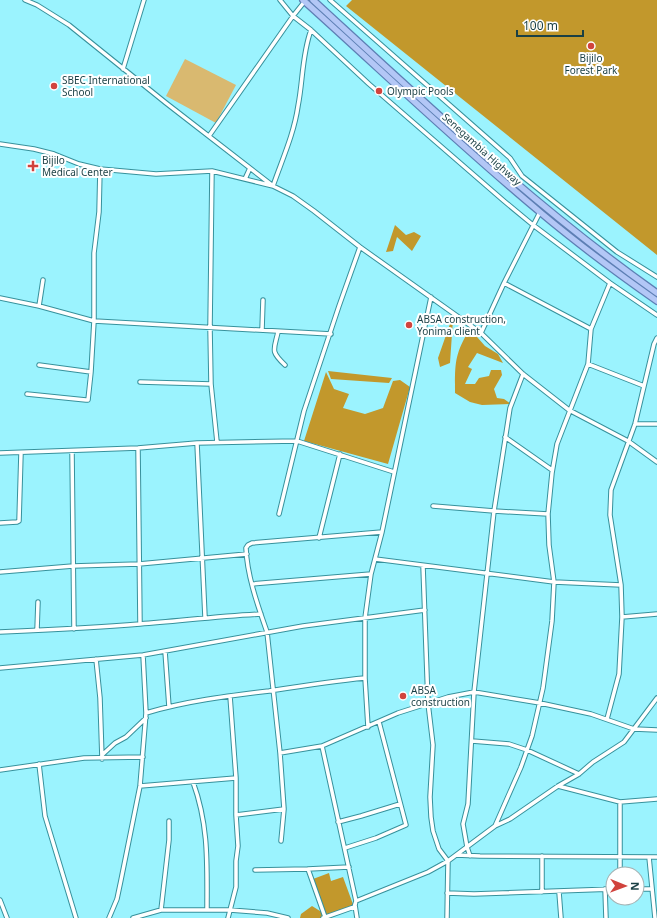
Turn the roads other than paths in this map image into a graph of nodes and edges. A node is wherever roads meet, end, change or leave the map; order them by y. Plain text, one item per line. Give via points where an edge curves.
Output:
1 (25, 0) edge
2 (39, 0) edge
3 (144, 0) edge
4 (280, 0) edge
5 (313, 0) edge
6 (330, 0) edge
7 (304, 1) edge
8 (37, 5) junction
9 (293, 16) junction
10 (311, 30) junction
11 (123, 68) junction
12 (209, 136) junction
13 (0, 145) edge
14 (250, 168) junction
15 (100, 169) junction
16 (212, 171) junction
17 (245, 179) junction
18 (273, 186) junction
19 (540, 212) junction
20 (533, 225) junction
21 (360, 247) junction
22 (657, 277) edge
23 (43, 280) dead end
24 (504, 283) junction
25 (610, 283) junction
26 (657, 293) edge
27 (431, 297) junction
28 (0, 298) edge
29 (263, 300) dead end
30 (657, 301) edge
31 (39, 306) junction
32 (657, 315) edge
33 (94, 320) junction
34 (210, 328) junction
35 (591, 329) junction
36 (262, 330) junction
37 (278, 332) junction
38 (481, 333) junction
39 (331, 334) junction
40 (657, 338) edge
41 (588, 364) junction
42 (285, 365) dead end
43 (39, 366) dead end
44 (91, 372) junction
45 (523, 374) junction
46 (140, 382) dead end
47 (211, 384) junction
48 (644, 386) junction
49 (27, 394) dead end
50 (569, 410) junction
51 (635, 424) junction
52 (657, 424) edge
53 (505, 437) junction
54 (296, 441) junction
55 (628, 441) junction
56 (217, 442) junction
57 (198, 443) junction
58 (138, 448) junction
59 (72, 451) junction
60 (0, 453) edge
61 (21, 453) junction
62 (340, 454) junction
63 (657, 462) edge
64 (552, 470) junction
65 (394, 472) junction
66 (433, 506) dead end
67 (494, 511) junction
68 (279, 514) dead end
69 (548, 514) junction
70 (0, 523) edge
71 (382, 532) junction
72 (318, 538) junction
73 (247, 554) junction
74 (202, 558) junction
75 (375, 559) junction
76 (139, 564) junction
77 (73, 566) junction
78 (423, 566) junction
79 (0, 572) edge
80 (488, 573) junction
81 (371, 574) junction
82 (554, 582) junction
83 (252, 584) junction
84 (620, 585) junction
85 (38, 602) dead end
86 (425, 610) junction
87 (260, 614) junction
88 (657, 614) edge
89 (205, 617) junction
90 (622, 617) junction
91 (365, 618) junction
92 (140, 624) junction
93 (74, 629) junction
94 (37, 630) junction
95 (0, 632) edge
96 (268, 632) junction
97 (165, 651) junction
98 (143, 655) junction
99 (96, 659) junction
100 (0, 668) edge
101 (365, 678) junction
102 (273, 690) junction
103 (474, 692) junction
104 (230, 696) junction
105 (657, 698) edge
106 (428, 703) junction
107 (540, 703) junction
108 (169, 706) junction
109 (146, 713) junction
110 (146, 718) junction
111 (607, 719) junction
112 (379, 722) junction
113 (368, 726) junction
114 (634, 729) junction
115 (657, 730) edge
116 (472, 741) junction
117 (322, 746) junction
118 (527, 750) junction
119 (280, 753) junction
120 (102, 757) junction
121 (143, 757) junction
122 (39, 764) junction
123 (0, 770) edge
124 (579, 774) junction
125 (236, 778) junction
126 (193, 782) junction
127 (140, 786) junction
128 (558, 786) junction
129 (657, 799) edge
130 (620, 802) junction
131 (400, 804) junction
132 (284, 809) junction
133 (236, 815) junction
134 (169, 821) dead end
135 (338, 822) junction
136 (495, 826) junction
137 (281, 841) dead end
138 (467, 847) junction
139 (345, 848) junction
140 (456, 855) junction
141 (470, 856) junction
142 (542, 856) junction
143 (649, 856) junction
144 (620, 857) junction
145 (657, 857) edge
146 (448, 861) junction
147 (620, 866) edge
148 (348, 867) junction
149 (308, 869) junction
150 (255, 870) dead end
151 (605, 889) edge
152 (645, 889) edge
153 (652, 889) junction
154 (542, 892) junction
155 (559, 892) junction
156 (447, 893) junction
157 (0, 900) edge
158 (356, 901) junction
159 (606, 906) edge
160 (161, 910) junction
161 (207, 910) junction
162 (230, 910) junction
163 (5, 912) junction
164 (0, 915) edge
165 (7, 918) edge
166 (76, 918) edge
167 (109, 918) edge
168 (133, 918) edge
169 (228, 918) edge
170 (288, 918) edge
171 (324, 918) edge
172 (357, 918) edge
173 (447, 918) edge
174 (561, 918) edge
175 (606, 918) edge
176 (655, 918) edge

1 - 8 street
2 - 8 street
3 - 11 street
4 - 9 street
5 - 26 main road, Senegambia Highway via 544,207 602,254
6 - 22 street via 510,158 522,176 617,252
7 - 9 street
7 - 19 main road, Senegambia Highway
8 - 11 street via 69,25
9 - 10 street
9 - 12 street
10 - 18 street via 294,126
10 - 20 street via 375,89
11 - 12 street
12 - 14 street
13 - 15 street via 34,149
14 - 17 street
14 - 18 street
15 - 16 street via 156,174
15 - 33 street via 99,212 94,253
16 - 17 street
16 - 34 street
17 - 18 street
18 - 21 street via 293,196
19 - 20 street
19 - 30 main road, Senegambia Highway
20 - 24 street
20 - 25 street
21 - 27 street
21 - 39 street
23 - 31 street
24 - 35 street
24 - 38 street
25 - 32 street
25 - 35 street
27 - 38 street
27 - 65 street
28 - 31 street
29 - 36 street
31 - 33 street
33 - 34 street
33 - 44 street
34 - 36 street
34 - 47 street
35 - 41 street
36 - 37 street
37 - 39 street
37 - 42 street via 274,352
38 - 45 street
39 - 54 street
40 - 48 street
41 - 48 street
41 - 50 street
43 - 44 street
44 - 49 street via 88,400
45 - 50 street
45 - 53 street via 510,408
46 - 47 street
47 - 56 street
48 - 51 street
50 - 55 street
50 - 64 street via 557,444
51 - 52 street
51 - 55 street
53 - 64 street
53 - 67 street
54 - 56 street
54 - 62 street
54 - 68 street
55 - 63 street
55 - 84 street via 611,490 610,515
56 - 57 street
57 - 58 street
57 - 74 street
58 - 59 street
58 - 76 street
59 - 61 street
59 - 77 street
60 - 61 street
61 - 70 street via 19,521
62 - 65 street
62 - 72 street
64 - 69 street
65 - 71 street
66 - 67 street
67 - 69 street
67 - 80 street
69 - 82 street
71 - 72 street
71 - 75 street
72 - 73 street via 252,543 248,545
73 - 74 street
73 - 83 street
74 - 76 street
74 - 89 street
75 - 78 street
75 - 81 street
76 - 77 street
76 - 92 street
77 - 79 street
77 - 93 street
78 - 80 street
78 - 86 street
80 - 82 street
80 - 103 street
81 - 83 street
81 - 91 street
82 - 84 street
82 - 107 street via 552,621
83 - 87 street
84 - 90 street
85 - 94 street
86 - 91 street
86 - 106 street
87 - 89 street
87 - 96 street
88 - 90 street
89 - 92 street
90 - 111 street via 619,674
91 - 96 street
91 - 101 street
92 - 93 street
93 - 94 street
94 - 95 street
96 - 97 street
96 - 102 street
97 - 98 street
97 - 108 street
98 - 99 street
98 - 109 street
99 - 100 street
99 - 120 street
101 - 102 street
101 - 113 street
102 - 104 street
102 - 119 street
103 - 106 street
103 - 107 street
103 - 116 street
104 - 108 street
104 - 125 street
105 - 114 street
106 - 112 street
106 - 146 street via 433,745 430,797 433,831 439,849
107 - 111 street
107 - 118 street
108 - 109 street
109 - 110 street
110 - 120 street
110 - 121 street
111 - 114 street
112 - 113 street
112 - 131 street
113 - 117 street
114 - 115 street
114 - 124 street via 624,742
116 - 118 street via 509,744
116 - 138 street via 468,804 463,824
117 - 119 street
117 - 135 street
118 - 124 street
118 - 136 street
119 - 132 street
120 - 121 street
120 - 122 street
121 - 127 street
122 - 123 street
122 - 166 street via 45,816
124 - 128 street
125 - 126 street
125 - 133 street
126 - 127 street
126 - 161 street via 206,836
127 - 167 street via 117,899
128 - 130 street
128 - 136 street via 510,819
129 - 130 street
130 - 144 street
131 - 135 street
131 - 139 street via 406,825
132 - 133 street
132 - 137 street
133 - 162 street via 236,886
134 - 160 street
135 - 139 street
136 - 138 street
138 - 140 street
138 - 141 street
139 - 148 street
140 - 141 street
140 - 146 street
141 - 142 street
142 - 144 street
142 - 154 street
143 - 144 street
143 - 145 street
143 - 153 street
144 - 147 street
146 - 156 street
146 - 158 street via 428,872
148 - 149 street
148 - 158 street
149 - 150 street
149 - 171 street
151 - 155 street
152 - 153 street
153 - 176 street
154 - 155 street
154 - 156 street
155 - 174 street
156 - 173 street
157 - 163 street
158 - 171 street via 354,907
158 - 172 street
159 - 175 street
160 - 161 street
160 - 168 street
161 - 162 street
162 - 169 street
162 - 170 street
163 - 164 street
163 - 165 street

